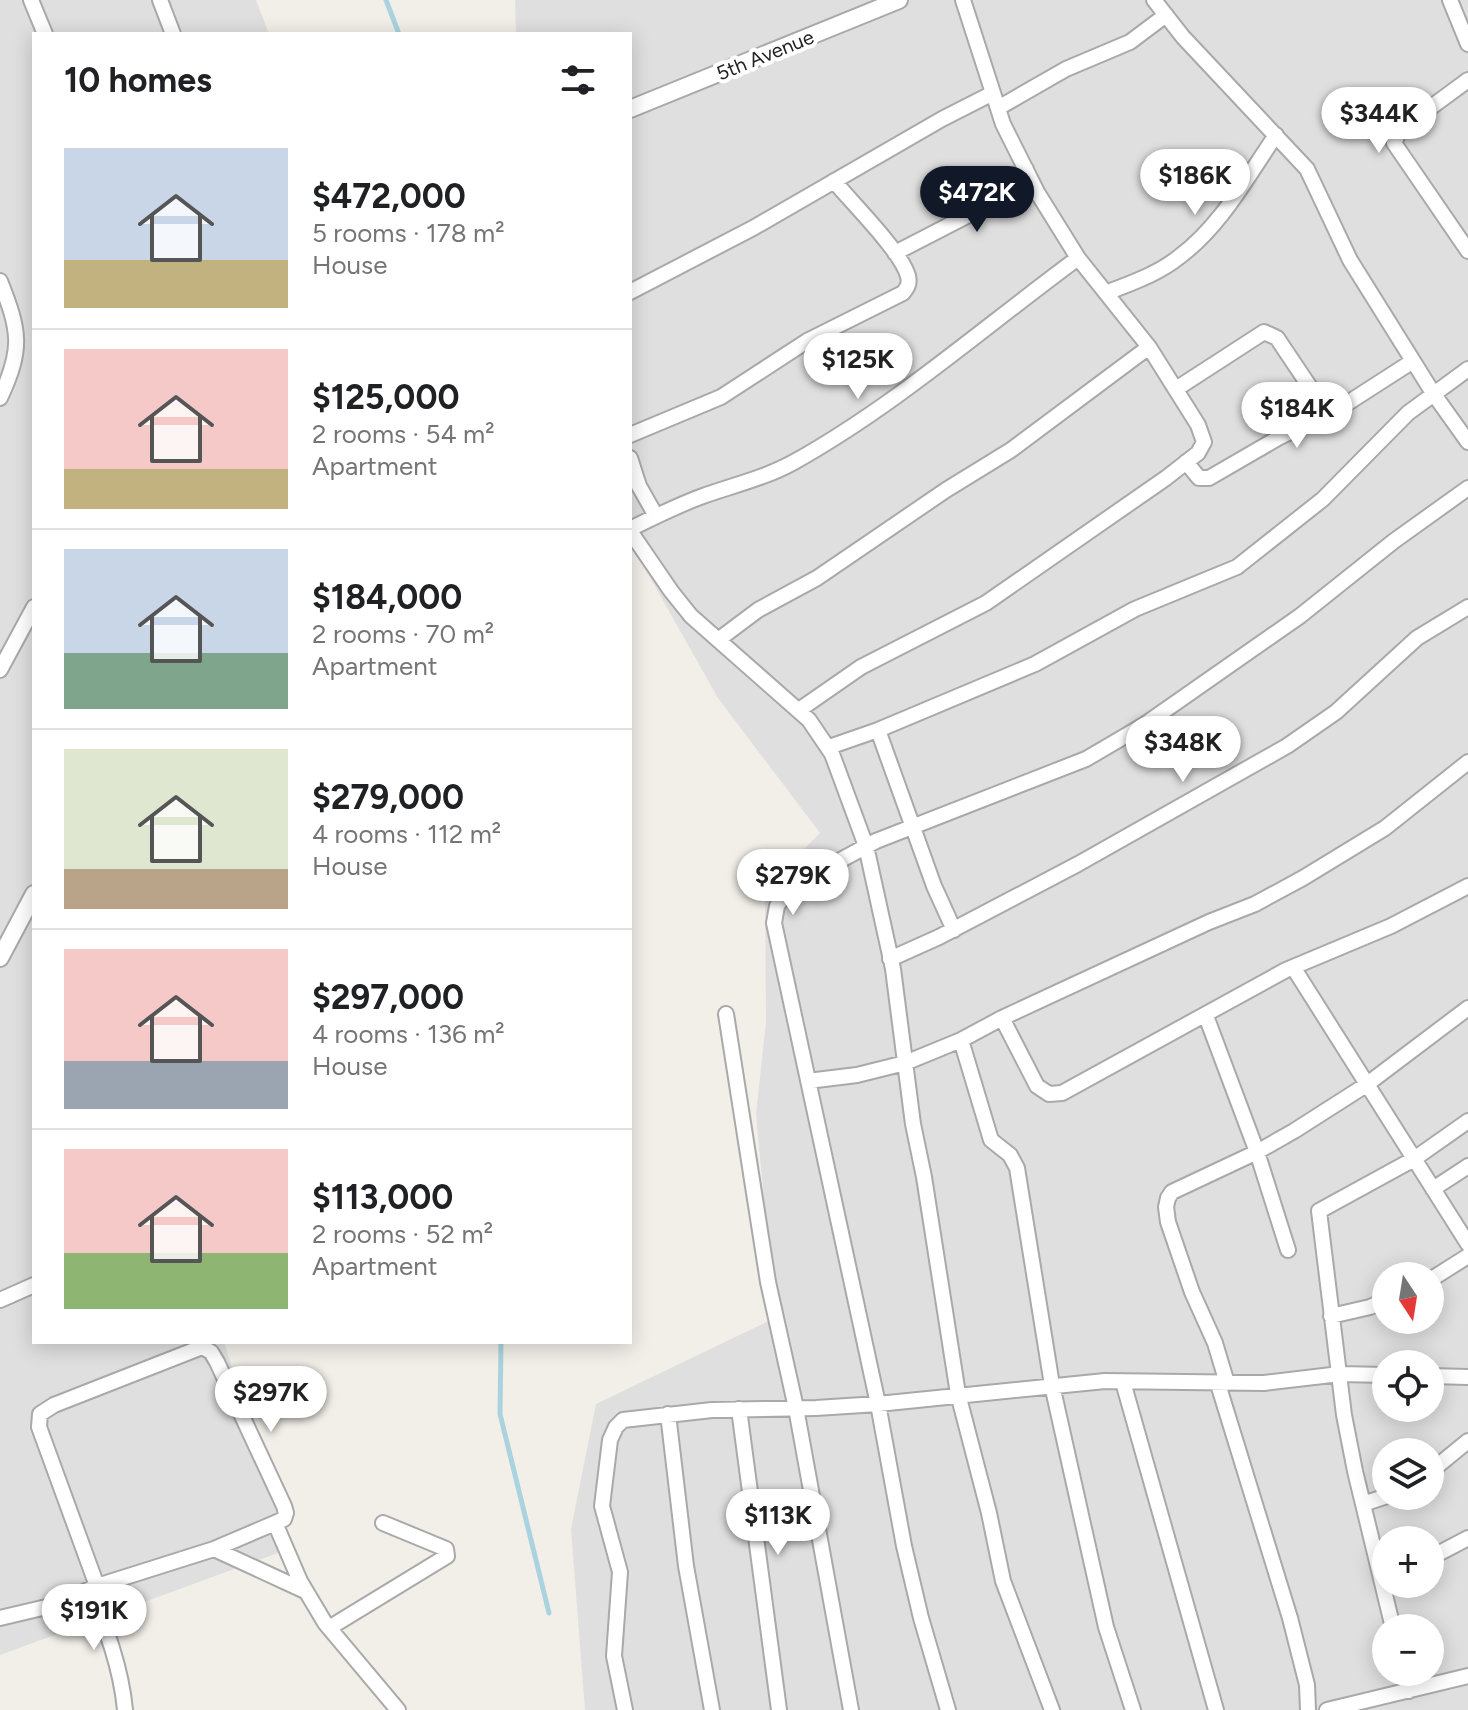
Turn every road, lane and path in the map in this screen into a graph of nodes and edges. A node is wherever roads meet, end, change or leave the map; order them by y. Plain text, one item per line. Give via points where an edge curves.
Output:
1 (31, 0) edge
2 (160, 0) edge
3 (899, 0) edge
4 (963, 0) edge
5 (1154, 0) edge
6 (1456, 2) edge
7 (1166, 15) junction
8 (44, 32) edge
9 (172, 32) edge
10 (1468, 44) edge
11 (1468, 80) edge
12 (993, 93) junction
13 (632, 108) edge
14 (998, 108) junction
15 (1276, 135) junction
16 (1026, 169) junction
17 (834, 181) junction
18 (1468, 251) edge
19 (895, 253) junction
20 (1078, 258) junction
21 (0, 281) edge
22 (632, 291) edge
23 (1106, 293) junction
24 (1149, 347) junction
25 (1413, 361) junction
26 (1468, 369) edge
27 (1176, 389) junction
28 (1433, 393) junction
29 (0, 398) edge
30 (1328, 414) junction
31 (632, 434) edge
32 (1468, 442) edge
33 (1186, 462) junction
34 (632, 464) edge
35 (1468, 488) edge
36 (656, 516) junction
37 (632, 529) edge
38 (632, 533) edge
39 (1468, 607) edge
40 (32, 611) edge
41 (718, 640) junction
42 (0, 670) edge
43 (799, 710) junction
44 (878, 730) junction
45 (829, 747) junction
46 (1468, 762) edge
47 (912, 827) junction
48 (866, 846) junction
49 (1468, 886) edge
50 (32, 898) edge
51 (954, 930) junction
52 (0, 958) edge
53 (890, 959) junction
54 (1293, 967) junction
55 (1468, 1008) edge
56 (726, 1014) dead end
57 (1206, 1016) junction
58 (1002, 1018) junction
59 (961, 1040) junction
60 (905, 1063) junction
61 (808, 1081) junction
62 (1366, 1085) junction
63 (1468, 1121) edge
64 (1257, 1152) junction
65 (1414, 1159) junction
66 (1468, 1166) edge
67 (1433, 1189) junction
68 (1468, 1244) edge
69 (1288, 1250) dead end
70 (1468, 1256) edge
71 (1444, 1271) edge
72 (32, 1286) edge
73 (0, 1300) edge
74 (1372, 1306) edge
75 (1331, 1316) junction
76 (1340, 1374) junction
77 (1372, 1375) edge
78 (1444, 1376) edge
79 (1468, 1377) edge
80 (1123, 1382) junction
81 (1223, 1384) junction
82 (1052, 1385) junction
83 (958, 1394) junction
84 (878, 1404) junction
85 (796, 1408) junction
86 (739, 1409) junction
87 (668, 1414) junction
88 (1468, 1441) edge
89 (1444, 1461) edge
90 (1372, 1501) edge
91 (1363, 1504) junction
92 (275, 1523) junction
93 (383, 1523) dead end
94 (1372, 1537) edge
95 (1468, 1538) edge
96 (214, 1549) junction
97 (1444, 1551) edge
98 (93, 1587) junction
99 (309, 1593) junction
100 (0, 1618) edge
101 (329, 1628) junction
102 (1468, 1676) edge
103 (1408, 1686) edge
104 (1409, 1691) junction
105 (125, 1710) edge
106 (398, 1710) edge
107 (625, 1710) edge
108 (712, 1710) edge
109 (779, 1710) edge
110 (851, 1710) edge
111 (948, 1710) edge
112 (1052, 1710) edge
113 (1133, 1710) edge
114 (1216, 1710) edge
115 (1308, 1710) edge
116 (1327, 1710) edge

1 - 8 street
2 - 9 street
3 - 13 street, 5th Avenue
4 - 12 street
5 - 7 street
6 - 10 street
7 - 14 street via 1130,42 1066,69
7 - 15 street
11 - 18 street via 1394,140
12 - 14 street
12 - 17 street
14 - 16 street
15 - 23 street via 1198,241 1165,266
15 - 25 street via 1307,169 1350,260
16 - 19 street via 990,204
16 - 20 street
17 - 19 street
17 - 22 street
19 - 31 street via 908,276 903,293 807,341 721,397
20 - 23 street
20 - 36 street via 862,421 772,473
21 - 29 street via 18,346
23 - 24 street
24 - 27 street
24 - 41 street via 1011,450
25 - 28 street
25 - 30 street
26 - 28 street
27 - 30 street via 1264,332 1277,338
27 - 33 street via 1204,442
28 - 32 street
28 - 44 street via 1323,499 1237,567 1135,609 1035,664
30 - 33 street via 1209,478 1199,478
33 - 43 street via 986,603 861,667
34 - 36 street
35 - 47 street via 1300,616 1144,725 1086,759
36 - 37 street
38 - 41 street via 691,616
39 - 51 street via 1417,638 1336,712 1287,746
40 - 42 street
41 - 43 street
43 - 45 street
44 - 45 street
44 - 47 street
45 - 48 street
46 - 58 street via 1385,828 1303,878
47 - 48 street
47 - 51 street
48 - 53 street
48 - 61 street via 783,897 774,913
49 - 54 street
50 - 52 street
51 - 53 street
53 - 60 street
54 - 57 street
54 - 62 street
55 - 62 street
56 - 85 street via 768,1282
57 - 58 street via 1056,1094 1037,1086
57 - 64 street
58 - 59 street
59 - 60 street
59 - 82 street via 991,1140 1017,1168
60 - 61 street
60 - 83 street
61 - 84 street
62 - 64 street
62 - 65 street
63 - 65 street
64 - 69 street
64 - 81 street via 1172,1192 1166,1207 1178,1254 1215,1343
65 - 67 street
65 - 75 street via 1319,1211
66 - 67 street
67 - 68 street
70 - 71 street
72 - 73 street
74 - 75 street
75 - 76 street
76 - 77 street
76 - 81 street
76 - 91 street
78 - 79 street
80 - 81 street
80 - 82 street
80 - 114 street
81 - 115 street via 1290,1618
82 - 83 street
82 - 113 street via 1106,1627
83 - 84 street
83 - 112 street via 1003,1581
84 - 85 street
84 - 111 street via 904,1546
85 - 86 street
85 - 110 street
86 - 87 street
86 - 109 street
87 - 107 street via 619,1423 606,1461 602,1506 620,1572 614,1656
87 - 108 street via 686,1566
88 - 89 street
90 - 91 street
91 - 94 street
92 - 96 street
92 - 98 street via 284,1519 284,1506 217,1362 202,1347 40,1414 39,1427
92 - 99 street
93 - 101 street via 446,1549 447,1556
95 - 97 street
96 - 98 street
96 - 99 street
98 - 100 street via 55,1605
98 - 105 street
99 - 101 street
101 - 106 street
102 - 104 street
103 - 104 street
104 - 116 street

